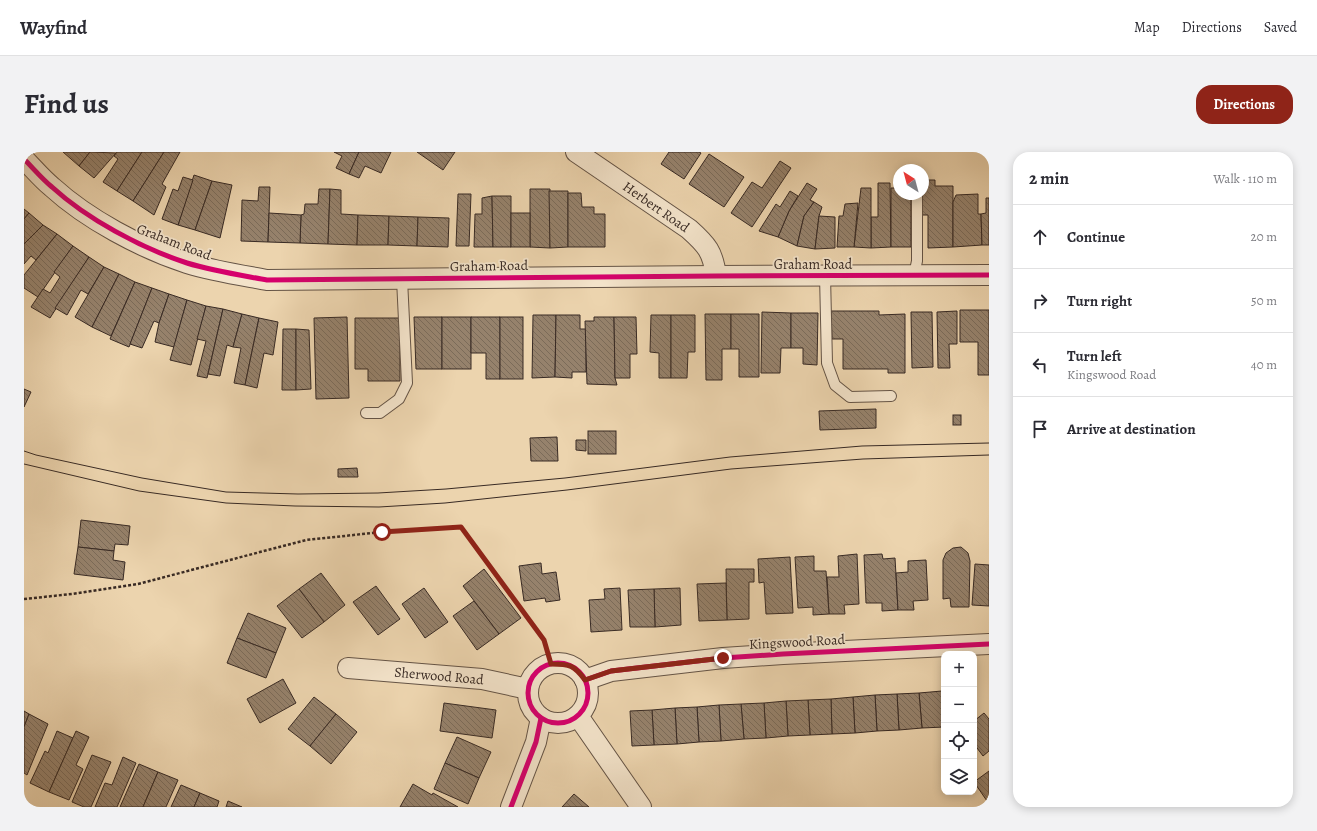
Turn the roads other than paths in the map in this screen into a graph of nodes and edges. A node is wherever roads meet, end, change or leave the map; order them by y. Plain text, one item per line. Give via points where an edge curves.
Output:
1 (576, 152) edge
2 (24, 159) edge
3 (916, 200) edge
4 (825, 275) junction
5 (914, 275) junction
6 (989, 275) edge
7 (716, 276) junction
8 (402, 279) junction
9 (891, 396) dead end
10 (366, 413) dead end
11 (989, 644) edge
12 (348, 668) dead end
13 (585, 680) junction
14 (528, 689) junction
15 (578, 716) junction
16 (541, 718) junction
17 (511, 807) edge
18 (641, 807) edge

1 - 7 street, Herbert Road via 689,229 705,243 714,261
2 - 8 street, Graham Road via 52,187 90,216 150,248 186,263 267,280
3 - 5 lane via 917,261
4 - 5 street, Graham Road
4 - 7 street, Graham Road
4 - 9 lane via 827,364 836,385 850,397
5 - 6 street, Graham Road
7 - 8 street, Graham Road
8 - 10 lane via 407,383 399,399 380,413
11 - 13 street, Kingswood Road via 723,658 611,671
12 - 14 street, Sherwood Road via 482,680
13 - 14 street via 577,670 565,664 551,664 540,668
13 - 15 street via 588,693 585,705
14 - 16 street via 528,700 533,711
15 - 16 street via 566,722 554,723
15 - 18 street
16 - 17 street via 536,742

